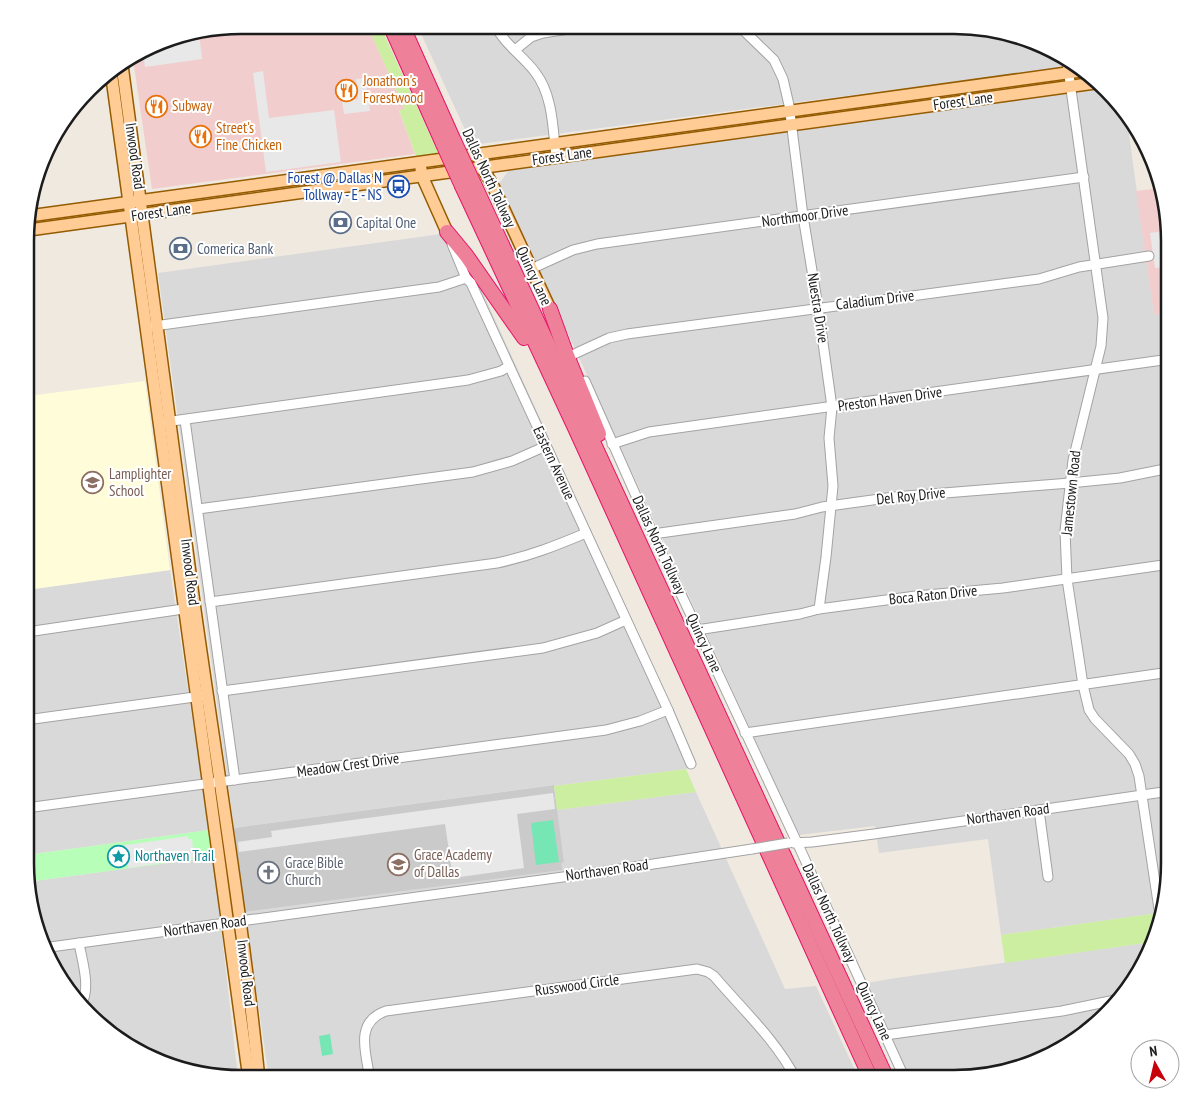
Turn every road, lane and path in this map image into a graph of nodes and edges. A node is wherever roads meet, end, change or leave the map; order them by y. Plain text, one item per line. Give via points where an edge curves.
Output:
1 (394, 34) edge
2 (406, 34) edge
3 (501, 34) edge
4 (539, 34) edge
5 (748, 34) edge
6 (515, 50) junction
7 (122, 72) edge
8 (1073, 72) edge
9 (1075, 73) edge
10 (113, 79) edge
11 (1089, 84) edge
12 (1071, 86) junction
13 (945, 90) junction
14 (947, 103) junction
15 (790, 112) junction
16 (712, 122) junction
17 (792, 125) junction
18 (125, 126) junction
19 (636, 133) junction
20 (714, 135) junction
21 (449, 143) junction
22 (554, 144) junction
23 (638, 146) junction
24 (476, 155) junction
25 (556, 157) junction
26 (420, 162) junction
27 (508, 164) junction
28 (483, 168) junction
29 (422, 176) junction
30 (1084, 177) junction
31 (267, 183) junction
32 (468, 185) junction
33 (237, 187) junction
34 (494, 188) junction
35 (269, 197) junction
36 (141, 201) junction
37 (129, 203) junction
38 (203, 206) junction
39 (143, 214) junction
40 (36, 215) edge
41 (131, 216) junction
42 (803, 216) junction
43 (34, 229) edge
44 (447, 232) junction
45 (1149, 256) dead end
46 (1096, 264) junction
47 (531, 269) junction
48 (466, 278) junction
49 (818, 307) junction
50 (550, 309) junction
51 (152, 327) junction
52 (572, 354) junction
53 (1161, 361) edge
54 (509, 366) junction
55 (1095, 370) junction
56 (552, 381) junction
57 (832, 407) junction
58 (185, 420) junction
59 (166, 422) junction
60 (612, 444) junction
61 (546, 446) junction
62 (1161, 470) edge
63 (609, 476) junction
64 (1070, 483) junction
65 (832, 506) junction
66 (198, 509) junction
67 (586, 533) junction
68 (653, 534) junction
69 (1161, 565) edge
70 (1067, 580) junction
71 (210, 602) junction
72 (190, 608) junction
73 (819, 609) junction
74 (626, 620) junction
75 (697, 630) junction
76 (34, 631) edge
77 (1161, 673) edge
78 (1083, 685) junction
79 (222, 691) junction
80 (202, 696) junction
81 (668, 710) junction
82 (34, 719) edge
83 (745, 732) junction
84 (691, 764) dead end
85 (235, 780) junction
86 (215, 783) junction
87 (1161, 792) edge
88 (1142, 795) junction
89 (34, 807) edge
90 (1039, 810) junction
91 (793, 843) junction
92 (1048, 877) dead end
93 (1158, 899) edge
94 (234, 922) junction
95 (78, 943) junction
96 (52, 947) edge
97 (84, 998) edge
98 (1109, 1001) edge
99 (885, 1035) junction
100 (248, 1070) edge
101 (258, 1070) edge
102 (369, 1070) edge
103 (792, 1070) edge
104 (866, 1070) edge
105 (883, 1070) edge
106 (901, 1070) edge

1 - 21 highway, Dallas North Tollway
2 - 21 highway, Dallas North Tollway
3 - 6 street
4 - 6 street
5 - 15 street, Nuestra Drive via 777,65 784,79
6 - 22 street via 534,70 547,93
7 - 18 main road, Inwood Road
8 - 13 main road, Forest Lane
9 - 12 street, Jamestown Road
10 - 18 main road, Inwood Road
11 - 12 main road, Forest Lane
12 - 14 main road, Forest Lane
12 - 30 street, Jamestown Road
13 - 14 main road
13 - 15 main road, Forest Lane
14 - 17 main road, Forest Lane
15 - 16 main road, Forest Lane
15 - 17 street, Nuestra Drive
16 - 19 main road, Forest Lane
16 - 20 main road
17 - 20 main road, Forest Lane
17 - 42 street, Nuestra Drive
18 - 36 main road, Inwood Road
18 - 37 main road, Inwood Road
19 - 22 main road, Forest Lane
19 - 23 main road
20 - 23 main road, Forest Lane
21 - 32 highway, Dallas North Tollway, bridge
22 - 24 main road, Forest Lane
22 - 25 street
23 - 25 main road, Forest Lane
24 - 26 main road, Forest Lane
24 - 28 main road, Quincy Lane
25 - 27 main road, Forest Lane
26 - 29 main road, Eastern Avenue
26 - 31 main road, Forest Lane
27 - 28 main road, Forest Lane
27 - 34 main road via 497,172 493,179
28 - 29 main road, Forest Lane
28 - 34 main road, Quincy Lane
29 - 35 main road, Forest Lane
29 - 44 main road, Eastern Avenue
30 - 42 street, Northmoor Drive
30 - 46 street, Jamestown Road
31 - 33 main road, Forest Lane
31 - 35 main road
32 - 56 highway, Dallas North Tollway
32 - 63 highway, Dallas North Tollway
33 - 36 main road, Forest Lane
33 - 38 main road
34 - 47 main road, Quincy Lane
35 - 38 main road, Forest Lane
36 - 37 main road, Forest Lane
36 - 39 main road, Inwood Road
37 - 40 main road, Forest Lane
37 - 41 main road, Inwood Road
38 - 39 main road, Forest Lane
39 - 41 main road, Forest Lane
39 - 51 main road, Inwood Road
41 - 43 main road, Forest Lane
41 - 51 main road, Inwood Road
42 - 47 street, Northmoor Drive via 597,244 573,250
42 - 49 street, Nuestra Drive
44 - 48 street, Eastern Avenue
44 - 56 highway
45 - 46 street, Caladium Drive
46 - 49 street, Caladium Drive via 1039,279
46 - 55 street, Jamestown Road via 1103,318
47 - 50 main road, Quincy Lane
48 - 51 street via 439,287
48 - 54 street, Eastern Avenue
49 - 52 street, Caladium Drive via 627,334
49 - 57 street, Nuestra Drive
50 - 52 street, Quincy Lane
50 - 63 highway via 605,450
51 - 59 main road, Inwood Road
52 - 60 street, Quincy Lane
53 - 55 street, Preston Haven Drive
54 - 58 street via 468,380
54 - 61 street, Eastern Avenue
55 - 57 street, Preston Haven Drive
55 - 64 street, Jamestown Road
56 - 104 highway, Dallas North Tollway
57 - 60 street, Preston Haven Drive via 649,432
57 - 65 street, Nuestra Drive via 829,438
58 - 59 street
58 - 66 street
59 - 72 main road, Inwood Road
60 - 68 street, Quincy Lane
61 - 66 street via 512,461 473,472
61 - 67 street, Eastern Avenue
62 - 64 street, Del Roy Drive
63 - 105 highway, Dallas North Tollway
64 - 65 street, Del Roy Drive via 902,496
64 - 70 street, Jamestown Road via 1065,531
65 - 68 street, Del Roy Drive
65 - 73 street, Nuestra Drive
66 - 71 street
67 - 71 street via 526,557 497,563
67 - 74 street, Eastern Avenue
68 - 75 street, Quincy Lane
69 - 70 street, Boca Raton Drive
70 - 73 street, Boca Raton Drive
70 - 78 street, Jamestown Road
71 - 79 street
72 - 76 street
72 - 80 main road, Inwood Road
73 - 75 street, Boca Raton Drive
74 - 79 street via 597,633 544,648
74 - 81 street, Eastern Avenue
75 - 83 street, Quincy Lane
77 - 78 street
78 - 83 street
78 - 88 street, Jamestown Road via 1089,710 1135,764
79 - 85 street
80 - 82 street
80 - 86 main road, Inwood Road
81 - 84 street, Eastern Avenue
81 - 85 street, Meadow Crest Drive via 606,730
83 - 91 street, Quincy Lane
85 - 86 street, Meadow Crest Drive
86 - 89 street, Meadow Crest Drive
86 - 94 main road, Inwood Road
87 - 88 street, Northaven Road
88 - 90 street, Northaven Road
88 - 93 street, Jamestown Road
90 - 91 street, Northaven Road
90 - 92 street
91 - 94 street, Northaven Road, bridge
91 - 99 street, Quincy Lane
94 - 95 street, Northaven Road
94 - 100 main road, Inwood Road
94 - 101 main road, Inwood Road
95 - 96 street, Northaven Road
95 - 97 street via 86,986
98 - 99 street
99 - 106 street, Quincy Lane
102 - 103 street, Russwood Circle via 365,1030 371,1020 386,1011 697,969 714,976 770,1039

